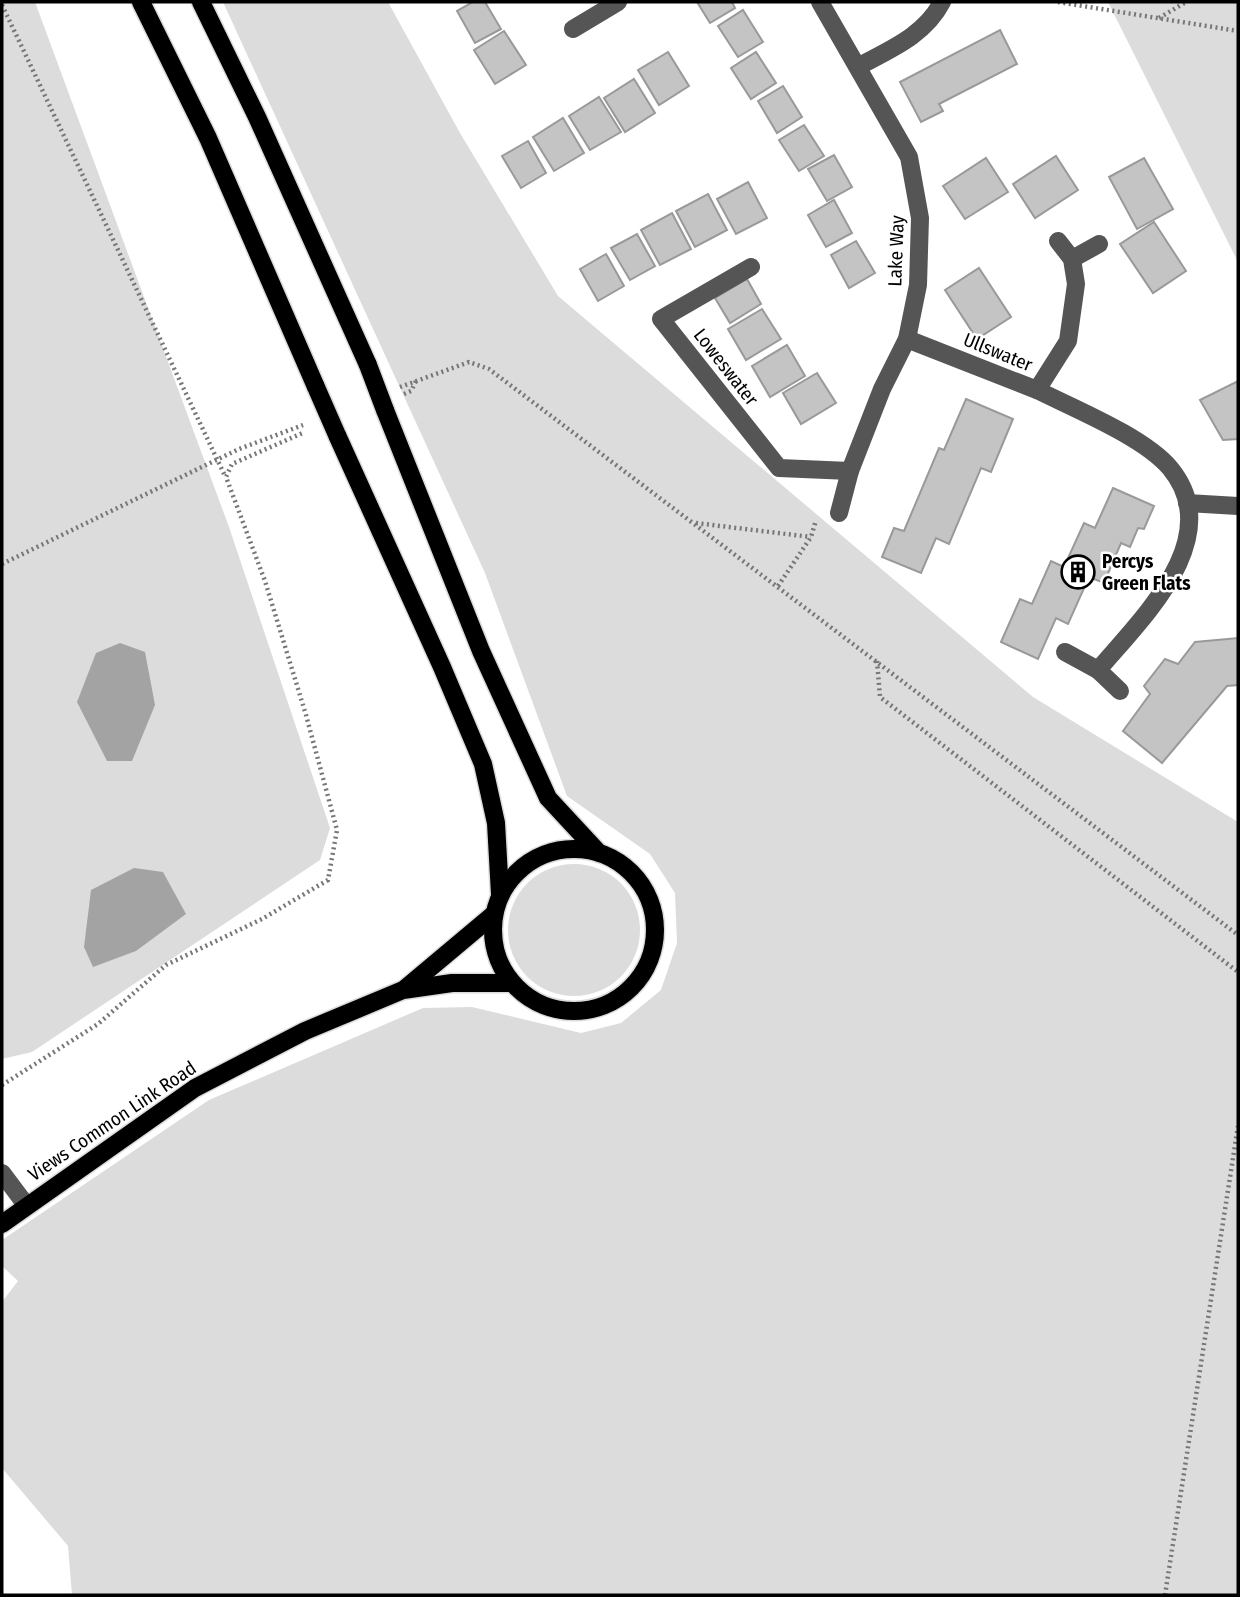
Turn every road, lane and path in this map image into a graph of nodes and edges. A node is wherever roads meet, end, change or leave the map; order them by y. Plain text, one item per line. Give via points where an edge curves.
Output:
1 (141, 2) edge
2 (201, 2) edge
3 (618, 2) edge
4 (820, 2) edge
5 (942, 2) edge
6 (1058, 2) edge
7 (1186, 2) edge
8 (2, 5) edge
9 (1158, 18) junction
10 (573, 29) dead end
11 (1238, 31) edge
12 (859, 66) junction
13 (1058, 241) dead end
14 (1099, 244) dead end
15 (1072, 259) junction
16 (751, 267) dead end
17 (907, 339) junction
18 (416, 381) junction
19 (400, 387) dead end
20 (1037, 390) junction
21 (400, 396) dead end
22 (303, 425) dead end
23 (305, 432) dead end
24 (239, 449) junction
25 (217, 460) junction
26 (232, 464) junction
27 (850, 471) junction
28 (226, 477) junction
29 (1187, 503) junction
30 (1238, 506) edge
31 (838, 513) joint
32 (695, 523) junction
33 (811, 537) junction
34 (2, 564) edge
35 (778, 586) junction
36 (1065, 652) dead end
37 (877, 660) junction
38 (1098, 670) junction
39 (1120, 691) dead end
40 (600, 853) junction
41 (500, 894) junction
42 (493, 915) junction
43 (1238, 935) edge
44 (1238, 972) edge
45 (511, 983) junction
46 (403, 990) junction
47 (2, 1085) edge
48 (1238, 1126) edge
49 (2, 1173) edge
50 (26, 1206) junction
51 (2, 1224) edge
52 (1165, 1595) edge

1 - 41 main road, bridge via 208,138 483,764 496,823
2 - 40 main road, bridge via 369,365 481,651 548,798
3 - 10 street
4 - 12 street, Lake Way
5 - 12 street via 909,40
6 - 9 path
7 - 9 path
8 - 25 path
9 - 11 path
12 - 17 street, Lake Way via 909,158 920,218 918,285
13 - 15 street
14 - 15 street
15 - 20 street, Ullswater via 1076,284 1068,341
16 - 27 street, Loweswater via 661,319 779,468
17 - 20 street, Ullswater
17 - 27 street, Lake Way
18 - 19 path
18 - 21 path via 411,391
18 - 32 path via 469,362 489,369
20 - 29 street via 1132,439 1170,468
22 - 24 path
23 - 26 path
24 - 25 path
24 - 26 path
25 - 28 path
25 - 34 path
26 - 28 path
27 - 31 street, Lake Way
28 - 47 path via 265,581 337,830 328,880 262,919 166,965 98,1024
29 - 30 street
29 - 38 street via 1190,528 1184,554 1155,603
31 - 33 path via 818,513
32 - 33 path
32 - 35 path
33 - 35 path
35 - 37 path
36 - 38 street
37 - 43 path
37 - 44 path via 880,696
38 - 39 street
40 - 41 main road via 576,849 542,856 513,875
40 - 45 main road via 624,865 642,886 654,911 656,938 649,964 633,987 611,1004 584,1012 557,1010 531,1000
41 - 42 main road
42 - 45 main road via 492,939 498,962
42 - 46 main road, Views Common Link Road
45 - 46 main road, Views Common Link Road via 452,983
46 - 50 main road, Views Common Link Road via 305,1031 195,1088
48 - 52 path
49 - 50 street
50 - 51 main road, Views Common Link Road

